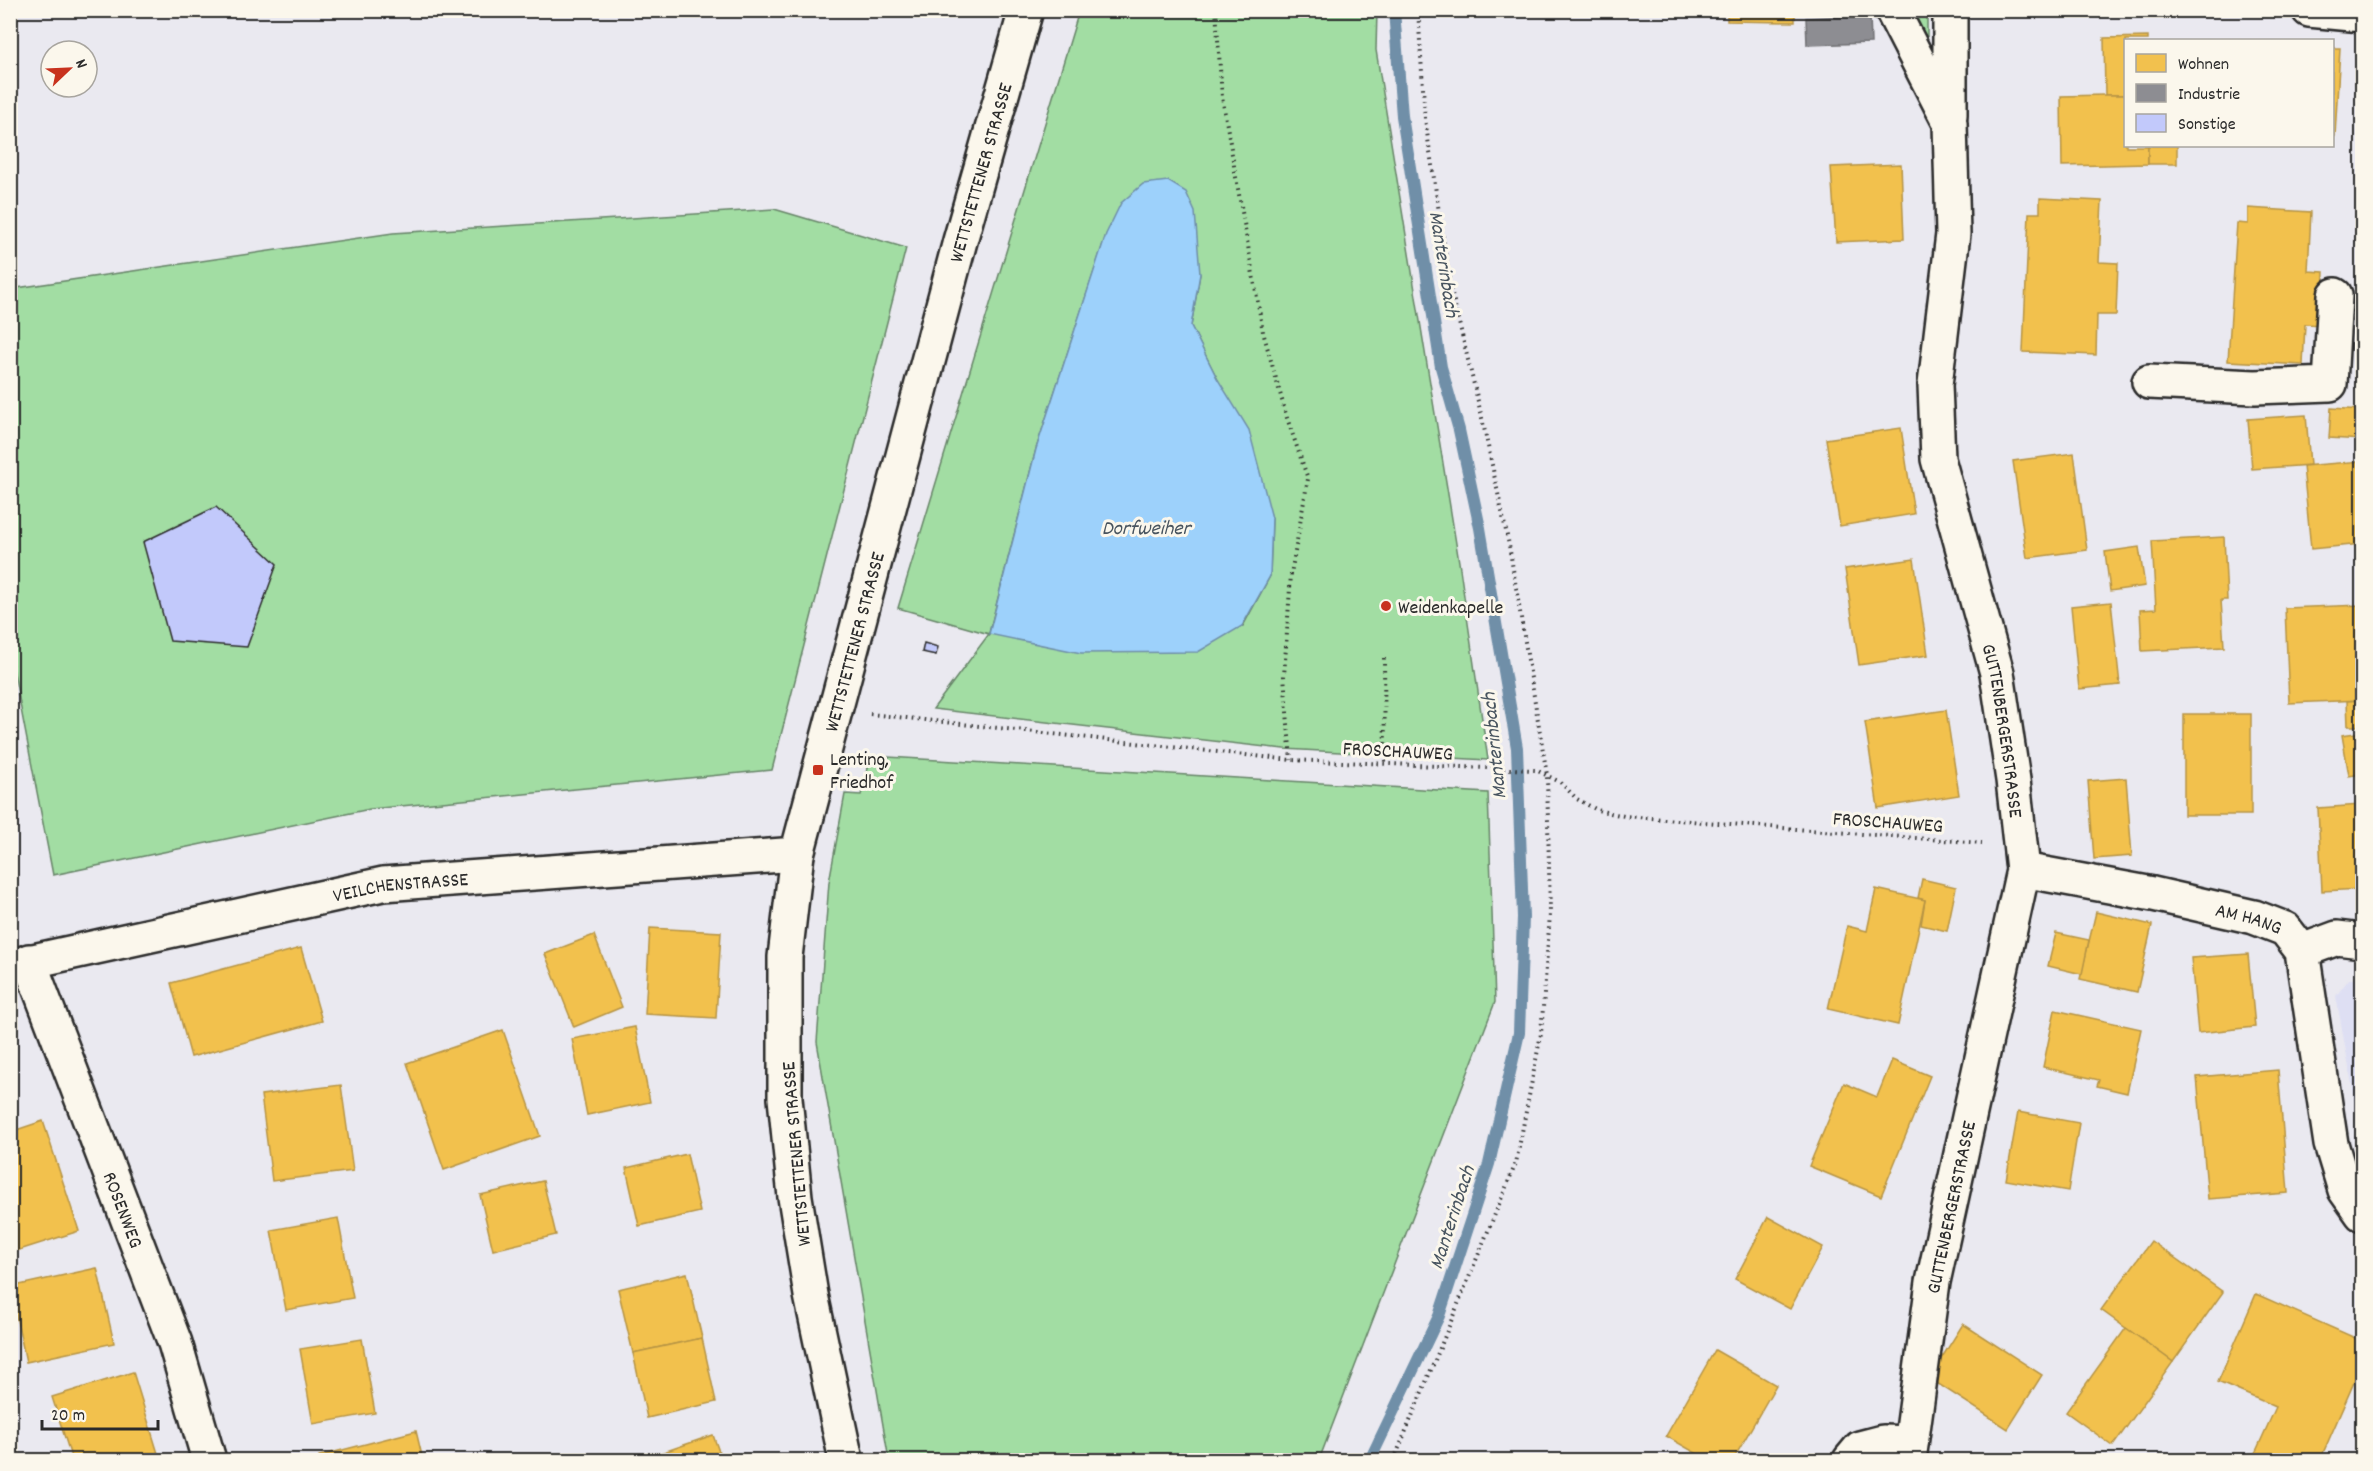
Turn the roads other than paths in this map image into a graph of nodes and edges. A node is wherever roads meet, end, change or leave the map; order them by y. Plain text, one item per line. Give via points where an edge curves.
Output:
1 (1026, 10) edge
2 (1892, 10) edge
3 (1950, 10) edge
4 (2309, 10) edge
5 (2362, 15) edge
6 (1950, 123) junction
7 (2335, 295) dead end
8 (2149, 382) dead end
9 (797, 854) junction
10 (2022, 857) junction
11 (2362, 941) edge
12 (2302, 951) junction
13 (20, 963) edge
14 (2362, 1214) edge
15 (1910, 1452) edge
16 (209, 1461) edge
17 (846, 1461) edge
18 (1850, 1461) edge

1 - 9 street, WETTSTETTENER STRASSE via 960,241
2 - 6 street, GUTTENBERGERSTRASSE
3 - 6 street
4 - 5 street
6 - 10 street, GUTTENBERGERSTRASSE via 1953,234 1935,386 1938,459 1997,673
7 - 8 street via 2330,384 2255,387
9 - 13 street, VEILCHENSTRASSE via 383,884
9 - 17 street, WETTSTETTENER STRASSE via 785,957 785,1098 795,1197 811,1295
10 - 12 street, AM HANG via 2153,894 2254,917 2285,929
10 - 15 street, GUTTENBERGERSTRASSE via 1933,1282
11 - 12 street via 2337,938
12 - 14 street, AM HANG via 2331,1144 2345,1190
13 - 16 street, ROSENWEG via 176,1343
15 - 18 street via 1884,1443 1860,1448

